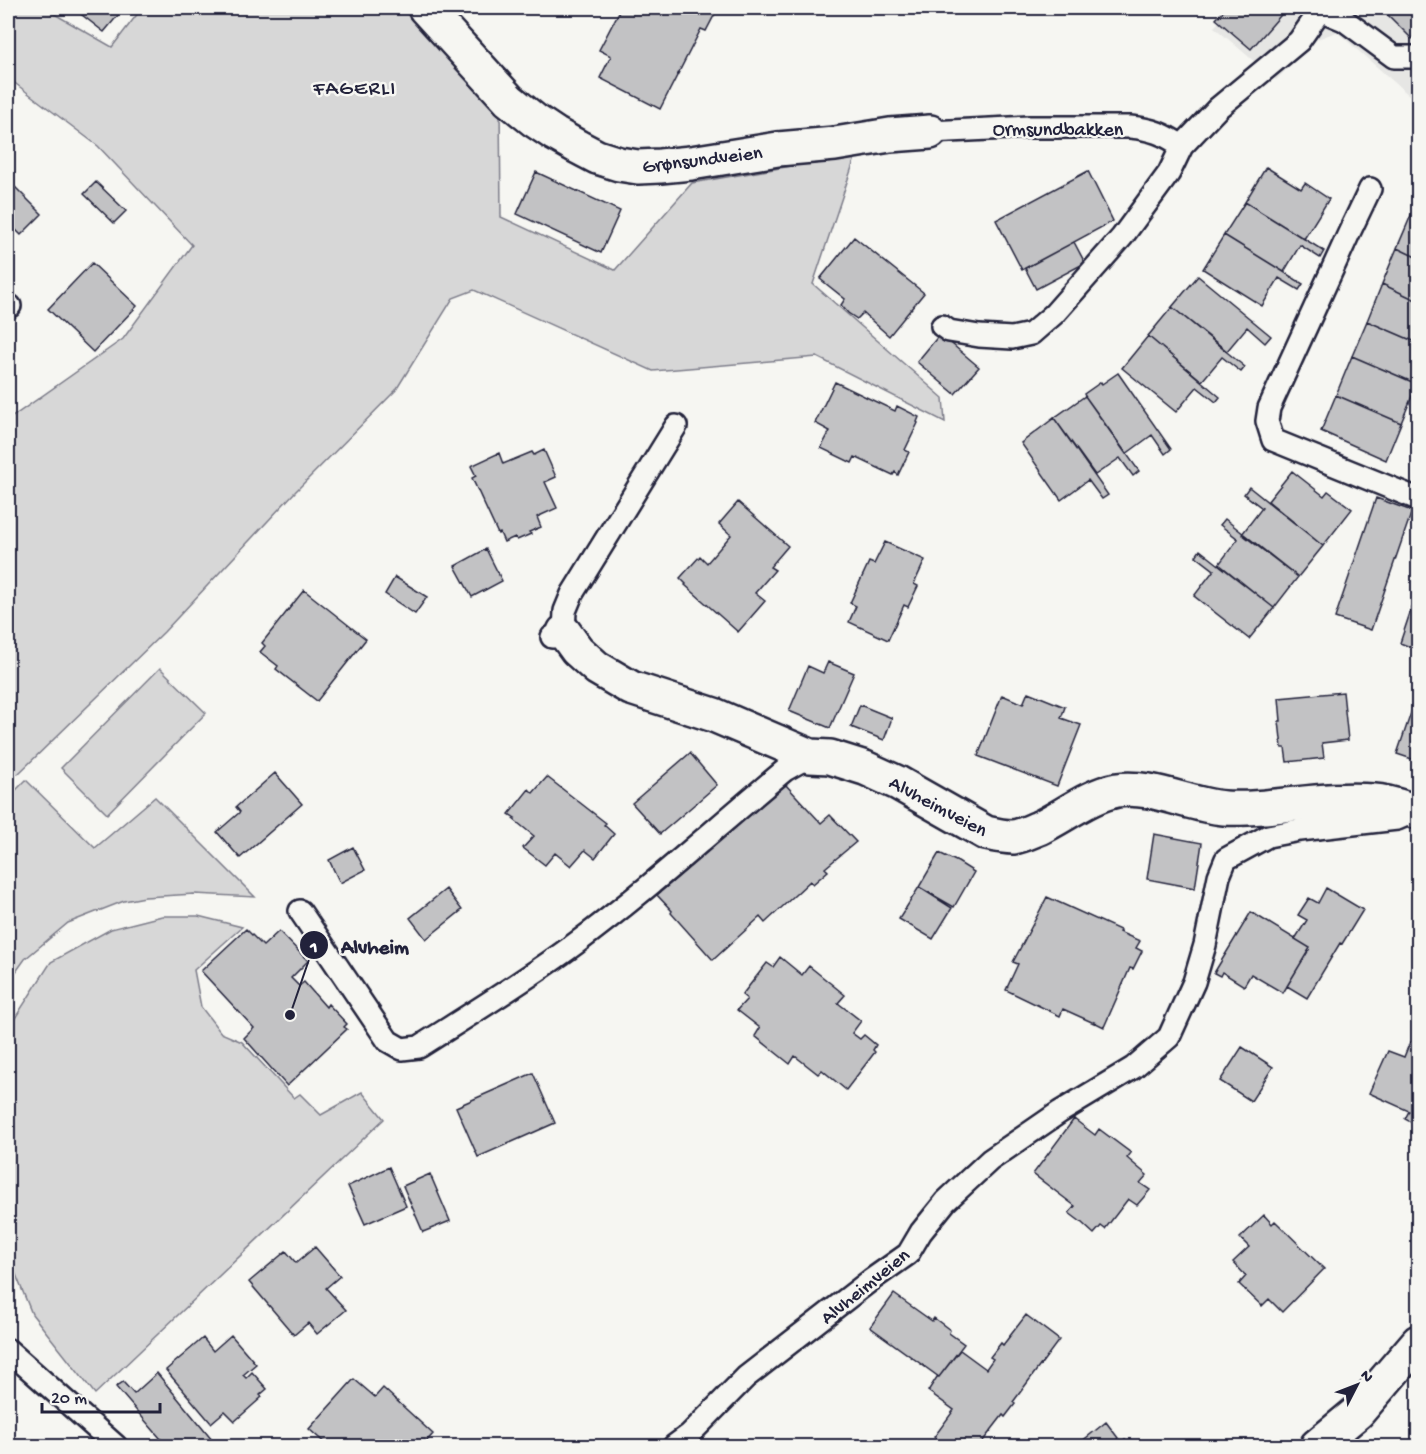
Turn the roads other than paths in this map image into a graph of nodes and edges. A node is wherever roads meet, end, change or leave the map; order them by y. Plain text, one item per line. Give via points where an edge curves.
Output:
1 (424, 8) edge
2 (1321, 9) edge
3 (1419, 57) edge
4 (930, 132) joint
5 (1182, 146) junction
6 (1370, 189) dead end
7 (942, 326) dead end
8 (676, 426) dead end
9 (1419, 499) edge
10 (558, 635) joint
11 (810, 756) junction
12 (1414, 811) edge
13 (300, 911) dead end
14 (1419, 1342) edge
15 (8, 1350) edge
16 (116, 1446) edge
17 (674, 1446) edge
18 (1317, 1446) edge

1 - 4 street, Grønsundveien via 509,100 555,134 619,164 638,167 691,163
2 - 3 lane via 1344,20 1394,57
2 - 5 lane via 1299,41 1218,108
4 - 5 lane, Ormsundbakken via 1130,127 1159,132
5 - 7 lane via 1169,173 1122,237 1054,314 1031,334 1012,338 979,336 949,331
6 - 9 lane via 1269,408 1267,421 1273,440
8 - 10 lane via 572,594
10 - 11 street, Alvheimveien via 597,668 631,688 714,715
11 - 12 street, Alvheimveien via 830,756 865,768 986,833 1002,836 1027,833 1097,796 1129,789 1207,807 1375,801
11 - 13 lane via 785,770 575,944 419,1047 402,1049 388,1041
12 - 17 lane, Alvheimveien via 1398,819 1268,836 1226,859 1194,982 1169,1037 1133,1068 990,1160 946,1201 908,1254 746,1377
14 - 18 street via 1358,1412
15 - 16 lane

